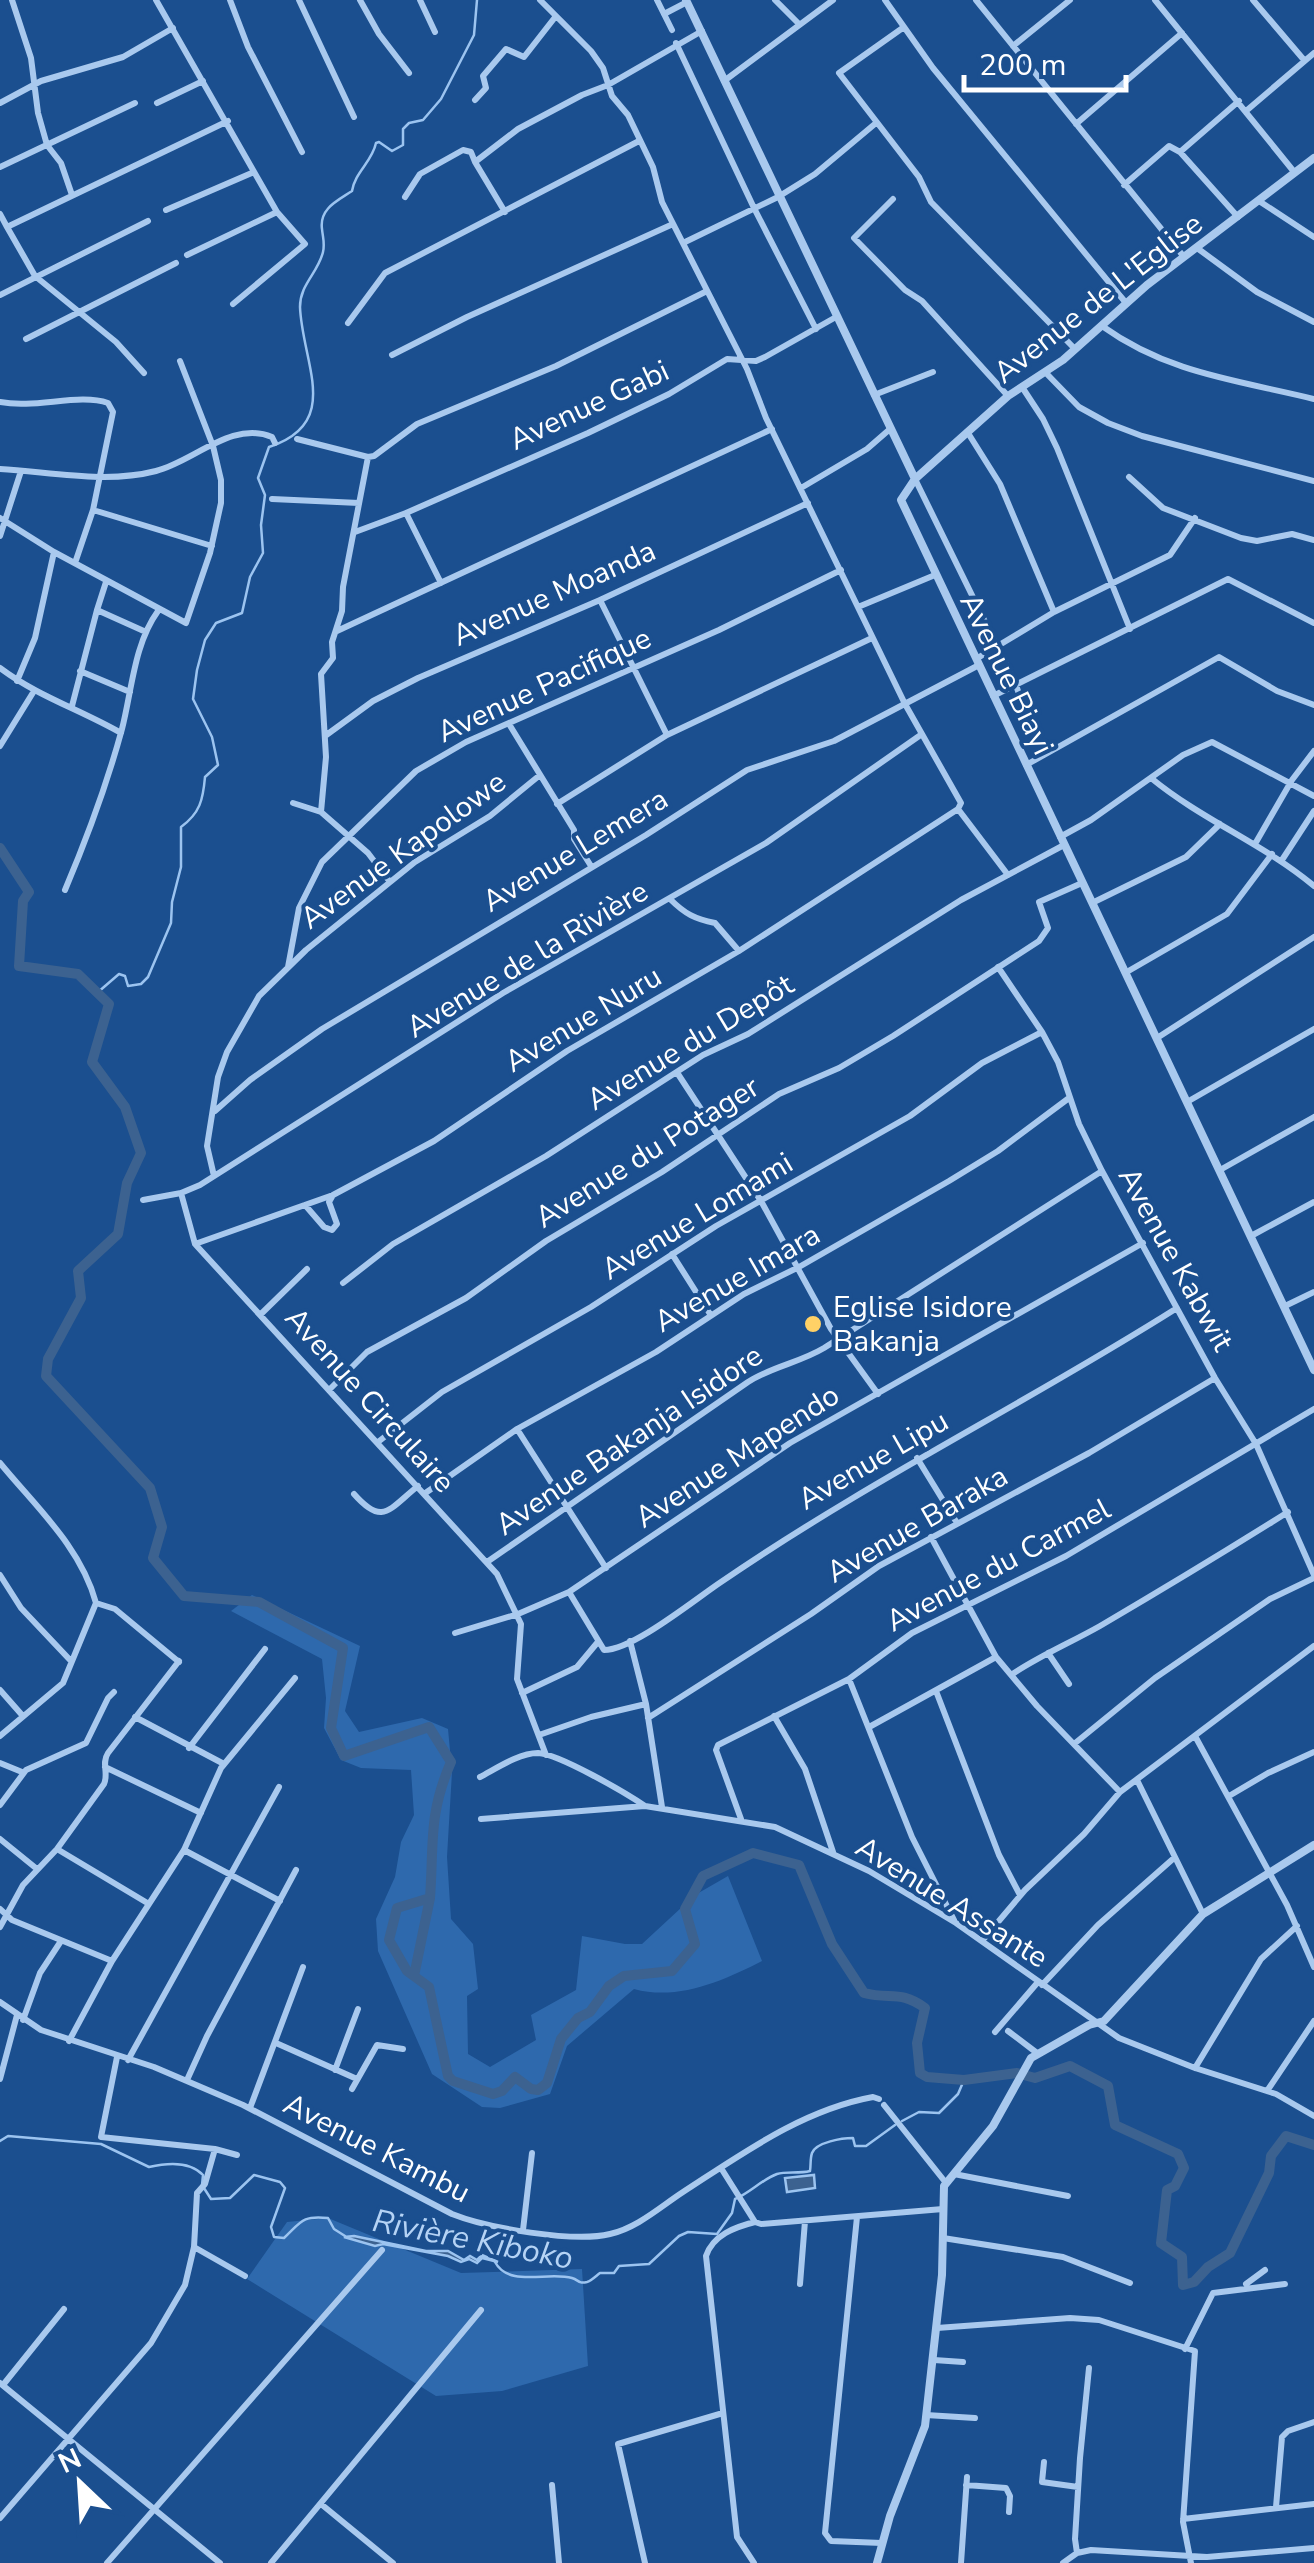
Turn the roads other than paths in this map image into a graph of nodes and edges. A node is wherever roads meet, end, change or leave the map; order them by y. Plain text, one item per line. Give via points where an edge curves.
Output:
1 (12, 0) edge
2 (156, 0) edge
3 (230, 0) edge
4 (299, 0) edge
5 (360, 0) edge
6 (420, 0) edge
7 (540, 0) edge
8 (656, 0) edge
9 (776, 0) edge
10 (832, 0) edge
11 (884, 0) edge
12 (976, 0) edge
13 (1070, 0) edge
14 (1155, 0) edge
15 (1254, 0) edge
16 (686, 1) edge
17 (664, 14) junction
18 (556, 16) junction
19 (799, 24) junction
20 (904, 27) junction
21 (173, 28) junction
22 (672, 30) dead end
23 (702, 31) junction
24 (435, 32) dead end
25 (1182, 34) junction
26 (676, 44) junction
27 (1012, 46) junction
28 (1314, 53) edge
29 (1304, 60) junction
30 (408, 74) dead end
31 (204, 80) junction
32 (724, 82) junction
33 (35, 84) junction
34 (608, 85) junction
35 (475, 100) dead end
36 (1239, 102) junction
37 (0, 103) edge
38 (135, 103) dead end
39 (157, 103) dead end
40 (1246, 111) junction
41 (354, 118) dead end
42 (228, 121) junction
43 (876, 123) junction
44 (1076, 124) junction
45 (639, 141) junction
46 (47, 144) junction
47 (302, 152) dead end
48 (1180, 152) junction
49 (1314, 158) edge
50 (475, 162) junction
51 (0, 167) edge
52 (254, 172) junction
53 (1295, 173) junction
54 (1124, 185) junction
55 (72, 195) junction
56 (778, 196) junction
57 (406, 197) dead end
58 (893, 200) dead end
59 (1259, 200) junction
60 (754, 208) junction
61 (166, 210) dead end
62 (277, 212) junction
63 (506, 212) junction
64 (0, 214) edge
65 (1238, 217) junction
66 (148, 220) dead end
67 (673, 224) junction
68 (7, 227) junction
69 (1314, 238) edge
70 (683, 244) junction
71 (1197, 248) junction
72 (187, 255) dead end
73 (1184, 258) junction
74 (176, 262) dead end
75 (35, 276) junction
76 (706, 292) junction
77 (0, 295) edge
78 (233, 304) dead end
79 (1126, 304) junction
80 (80, 313) junction
81 (836, 317) junction
82 (1314, 322) edge
83 (348, 323) dead end
84 (1102, 326) junction
85 (816, 330) junction
86 (26, 339) dead end
87 (1076, 350) junction
88 (392, 355) dead end
89 (180, 360) dead end
90 (742, 360) junction
91 (144, 372) dead end
92 (933, 372) dead end
93 (1046, 372) junction
94 (1022, 387) junction
95 (874, 395) junction
96 (1008, 396) junction
97 (1314, 399) edge
98 (0, 402) edge
99 (772, 429) junction
100 (890, 429) junction
101 (968, 433) junction
102 (297, 439) dead end
103 (275, 443) dead end
104 (213, 446) junction
105 (368, 457) junction
106 (0, 470) edge
107 (20, 470) junction
108 (98, 475) junction
109 (1129, 477) dead end
110 (915, 479) junction
111 (1314, 481) edge
112 (801, 488) junction
113 (272, 499) dead end
114 (808, 503) junction
115 (359, 504) junction
116 (93, 510) junction
117 (406, 514) junction
118 (1195, 518) junction
119 (3, 519) edge
120 (355, 532) junction
121 (0, 536) edge
122 (1314, 540) edge
123 (212, 546) junction
124 (54, 552) junction
125 (75, 563) junction
126 (841, 570) junction
127 (934, 574) junction
128 (106, 581) junction
129 (441, 583) junction
130 (1112, 583) junction
131 (600, 600) junction
132 (858, 607) junction
133 (97, 610) junction
134 (158, 611) junction
135 (1054, 612) junction
136 (1314, 623) edge
137 (1130, 629) junction
138 (338, 630) junction
139 (146, 632) junction
140 (872, 638) junction
141 (997, 647) junction
142 (977, 662) junction
143 (0, 668) edge
144 (631, 668) junction
145 (80, 671) junction
146 (17, 680) junction
147 (1016, 685) junction
148 (1314, 690) edge
149 (34, 691) junction
150 (130, 692) junction
151 (993, 696) junction
152 (1310, 703) edge
153 (904, 704) junction
154 (72, 706) junction
155 (509, 724) junction
156 (121, 732) junction
157 (922, 734) junction
158 (325, 736) junction
159 (667, 736) junction
160 (1036, 745) dead end
161 (0, 746) edge
162 (1314, 750) edge
163 (1026, 765) junction
164 (540, 775) junction
165 (1152, 778) junction
166 (1290, 783) junction
167 (1314, 796) edge
168 (293, 802) dead end
169 (558, 804) junction
170 (958, 810) junction
171 (1314, 811) edge
172 (321, 812) junction
173 (1220, 824) junction
174 (351, 837) junction
175 (1062, 841) junction
176 (1255, 844) junction
177 (1272, 854) junction
178 (1282, 860) junction
179 (591, 866) junction
180 (1008, 875) junction
181 (390, 882) junction
182 (1082, 883) junction
183 (1314, 886) edge
184 (64, 890) dead end
185 (670, 899) junction
186 (1092, 903) junction
187 (1314, 937) edge
188 (740, 951) junction
189 (288, 966) junction
190 (998, 967) junction
191 (1125, 973) junction
192 (1314, 1028) edge
193 (1042, 1032) junction
194 (1157, 1038) junction
195 (678, 1074) junction
196 (1069, 1098) junction
197 (1187, 1102) junction
198 (215, 1112) junction
199 (1314, 1117) edge
200 (718, 1136) junction
201 (1220, 1170) junction
202 (1102, 1171) junction
203 (214, 1176) junction
204 (180, 1193) junction
205 (333, 1195) junction
206 (144, 1200) dead end
207 (761, 1201) junction
208 (1314, 1202) edge
209 (306, 1205) junction
210 (1252, 1236) junction
211 (1142, 1243) junction
212 (195, 1244) junction
213 (672, 1254) junction
214 (799, 1267) junction
215 (307, 1269) dead end
216 (344, 1283) dead end
217 (1314, 1292) edge
218 (1284, 1306) junction
219 (1177, 1308) junction
220 (261, 1314) junction
221 (710, 1314) junction
222 (839, 1339) junction
223 (1314, 1370) edge
224 (1215, 1378) junction
225 (330, 1389) junction
226 (878, 1394) junction
227 (1314, 1409) edge
228 (517, 1429) junction
229 (378, 1442) junction
230 (1256, 1444) junction
231 (917, 1458) junction
232 (0, 1463) edge
233 (418, 1486) junction
234 (354, 1494) dead end
235 (424, 1494) junction
236 (567, 1504) junction
237 (1288, 1512) junction
238 (957, 1524) junction
239 (932, 1536) junction
240 (487, 1562) junction
241 (606, 1568) junction
242 (0, 1575) edge
243 (1314, 1576) edge
244 (568, 1592) junction
245 (96, 1603) junction
246 (968, 1606) junction
247 (518, 1614) junction
248 (456, 1633) dead end
249 (630, 1641) junction
250 (597, 1643) junction
251 (1314, 1646) edge
252 (264, 1649) dead end
253 (1048, 1653) junction
254 (996, 1657) junction
255 (72, 1661) junction
256 (1011, 1676) junction
257 (295, 1678) dead end
258 (849, 1679) junction
259 (1069, 1684) dead end
260 (0, 1690) edge
261 (936, 1691) junction
262 (114, 1692) dead end
263 (522, 1693) junction
264 (646, 1704) junction
265 (22, 1715) junction
266 (774, 1716) junction
267 (136, 1717) junction
268 (648, 1718) junction
269 (870, 1726) junction
270 (538, 1735) junction
271 (0, 1736) edge
272 (1195, 1736) junction
273 (1074, 1744) junction
274 (188, 1748) junction
275 (1314, 1752) edge
276 (546, 1755) junction
277 (0, 1762) edge
278 (224, 1764) junction
279 (104, 1766) junction
280 (22, 1772) junction
281 (480, 1777) dead end
282 (1137, 1780) junction
283 (279, 1787) dead end
284 (1120, 1792) junction
285 (1228, 1796) junction
286 (0, 1805) edge
287 (645, 1806) junction
288 (662, 1806) junction
289 (202, 1814) junction
290 (482, 1819) dead end
291 (741, 1820) junction
292 (0, 1839) edge
293 (1314, 1846) edge
294 (57, 1850) junction
295 (184, 1850) junction
296 (834, 1854) junction
297 (1174, 1858) junction
298 (37, 1870) junction
299 (296, 1870) dead end
300 (1267, 1872) junction
301 (230, 1877) junction
302 (1020, 1895) junction
303 (280, 1901) junction
304 (149, 1904) junction
305 (2, 1912) edge
306 (1203, 1914) junction
307 (956, 1923) junction
308 (1297, 1926) junction
309 (0, 1927) edge
310 (61, 1941) junction
311 (982, 1941) junction
312 (112, 1961) junction
313 (303, 1967) dead end
314 (1314, 1967) edge
315 (1040, 1984) junction
316 (2, 2005) edge
317 (358, 2009) dead end
318 (20, 2017) junction
319 (1314, 2021) edge
320 (1094, 2023) junction
321 (1008, 2031) dead end
322 (995, 2032) dead end
323 (1310, 2033) edge
324 (69, 2041) junction
325 (276, 2043) junction
326 (402, 2049) dead end
327 (1037, 2053) junction
328 (117, 2056) junction
329 (128, 2060) junction
330 (1195, 2068) junction
331 (335, 2070) junction
332 (0, 2079) edge
333 (357, 2079) junction
334 (187, 2080) junction
335 (352, 2089) dead end
336 (1267, 2091) junction
337 (250, 2108) junction
338 (1314, 2116) edge
339 (215, 2149) junction
340 (532, 2153) dead end
341 (237, 2155) dead end
342 (721, 2168) junction
343 (954, 2174) junction
344 (946, 2183) junction
345 (1068, 2196) dead end
346 (943, 2208) junction
347 (857, 2217) junction
348 (755, 2222) junction
349 (804, 2222) junction
350 (523, 2230) junction
351 (943, 2238) junction
352 (194, 2247) junction
353 (382, 2250) dead end
354 (1265, 2270) dead end
355 (244, 2276) dead end
356 (800, 2284) dead end
357 (1130, 2284) dead end
358 (1285, 2284) dead end
359 (1243, 2286) junction
360 (64, 2309) dead end
361 (480, 2310) dead end
362 (937, 2328) junction
363 (1185, 2349) junction
364 (934, 2360) junction
365 (963, 2362) dead end
366 (1090, 2368) dead end
367 (2, 2384) edge
368 (723, 2413) junction
369 (926, 2415) junction
370 (974, 2418) dead end
371 (1314, 2422) edge
372 (67, 2440) junction
373 (1044, 2462) dead end
374 (552, 2486) dead end
375 (1078, 2487) junction
376 (321, 2504) junction
377 (1314, 2504) edge
378 (1276, 2507) junction
379 (154, 2510) junction
380 (1008, 2512) dead end
381 (0, 2518) edge
382 (1184, 2519) junction
383 (882, 2543) junction
384 (1314, 2548) edge
385 (1077, 2553) junction
386 (1191, 2560) edge
387 (107, 2563) edge
388 (220, 2563) edge
389 (271, 2563) edge
390 (393, 2563) edge
391 (559, 2563) edge
392 (645, 2563) edge
393 (754, 2563) edge
394 (877, 2563) edge
395 (961, 2563) edge
396 (1063, 2563) edge

1 - 33 street
2 - 21 street
3 - 47 street
4 - 41 street
5 - 30 street
6 - 24 street
7 - 18 street
8 - 17 street
9 - 19 street
10 - 19 street
11 - 20 street
12 - 27 street
13 - 27 street
14 - 25 street
15 - 29 street
16 - 17 street
16 - 23 street
17 - 22 street
18 - 34 street via 598,60
18 - 35 street via 524,57 506,49 483,76 486,88
19 - 32 street
20 - 43 street via 839,72
20 - 79 street
21 - 31 street
21 - 33 street via 123,57
23 - 26 street
23 - 32 street
25 - 36 street
25 - 44 street
26 - 34 street
26 - 60 street
27 - 44 street
28 - 29 street
29 - 40 street
31 - 39 street
31 - 42 street
32 - 56 street
33 - 37 street
33 - 46 street
34 - 45 street
34 - 50 street via 518,130
36 - 40 street
36 - 48 street
38 - 46 street
40 - 53 street
42 - 52 street
42 - 55 street
43 - 56 street via 827,166
43 - 87 street via 931,202
44 - 54 street
45 - 63 street
45 - 67 street
46 - 51 street
46 - 55 street
48 - 54 street via 1170,146
48 - 65 street
49 - 53 street, Avenue de L'Eglise
50 - 57 street via 468,149 453,155 420,174
50 - 63 street
52 - 61 street
52 - 62 street
53 - 59 street, Avenue de L'Eglise
54 - 73 street
55 - 68 street
56 - 60 street
56 - 81 street
58 - 96 street via 854,238
59 - 65 street, Avenue de L'Eglise
59 - 69 street
60 - 70 street
60 - 85 street
62 - 72 street
62 - 78 street via 304,246
63 - 83 street via 385,274
64 - 68 street
65 - 71 street, Avenue de L'Eglise
66 - 75 street
67 - 70 street
67 - 88 street
68 - 75 street
70 - 76 street
71 - 73 street, Avenue de L'Eglise
71 - 82 street via 1256,292
73 - 79 street, Avenue de L'Eglise
74 - 80 street
75 - 77 street
75 - 80 street
76 - 90 street
76 - 105 street via 417,424
79 - 84 street, Avenue de L'Eglise
80 - 86 street
80 - 91 street
81 - 85 street, Avenue Gabi
81 - 95 street
84 - 87 street, Avenue de L'Eglise
84 - 97 street via 1188,371
85 - 90 street, Avenue Gabi via 765,357
87 - 93 street, Avenue de L'Eglise
89 - 104 street
90 - 99 street
90 - 117 street, Avenue Gabi via 727,360 636,410
92 - 95 street
93 - 94 street, Avenue de L'Eglise
93 - 111 street via 1079,407 1142,436
94 - 96 street, Avenue de L'Eglise
94 - 130 street via 1057,448
95 - 100 street
96 - 101 street, Avenue de L'Eglise
98 - 108 street via 108,402 113,412
99 - 112 street
99 - 129 street
100 - 110 street
100 - 112 street
101 - 110 street, Avenue de L'Eglise
101 - 135 street via 1000,484
102 - 105 street
103 - 104 street via 253,432
104 - 108 street via 159,470
104 - 123 street via 220,503
105 - 115 street
106 - 107 street
107 - 108 street
107 - 119 street
108 - 116 street
109 - 118 street via 1164,508
110 - 127 street, Avenue Biayi via 901,500
110 - 141 street
112 - 114 street
113 - 115 street
114 - 126 street
114 - 131 street, Avenue Moanda
115 - 120 street
116 - 123 street
116 - 125 street
117 - 120 street, Avenue Gabi
117 - 129 street
118 - 122 street via 1250,541 1286,534
118 - 130 street, Avenue Lemera via 1170,555
119 - 121 street
119 - 124 street
120 - 138 street
123 - 134 street via 186,623
124 - 125 street
124 - 146 street via 35,638
125 - 128 street
126 - 132 street
126 - 144 street, Avenue Pacifique
127 - 132 street
127 - 142 street, Avenue Biayi
128 - 133 street
128 - 134 street
129 - 138 street
130 - 135 street, Avenue Lemera
130 - 137 street
131 - 144 street
131 - 158 street, Avenue Moanda via 418,678
132 - 140 street
133 - 139 street
133 - 145 street
134 - 139 street
135 - 141 street, Avenue Lemera
136 - 137 street via 1228,578
137 - 147 street
138 - 158 street via 332,663 322,674
139 - 150 street
140 - 153 street
140 - 159 street
141 - 142 street, Avenue Lemera
141 - 147 street
142 - 151 street, Avenue Biayi
142 - 153 street, Avenue Lemera
143 - 146 street
144 - 155 street, Avenue Pacifique
144 - 159 street
145 - 150 street
145 - 154 street
146 - 149 street
147 - 151 street
147 - 160 street
148 - 152 street
149 - 154 street
149 - 161 street
150 - 156 street
151 - 163 street, Avenue Biayi
152 - 163 street via 1219,657
153 - 157 street
153 - 179 street, Avenue Lemera via 834,741 746,770
154 - 156 street
155 - 164 street
155 - 174 street, Avenue Pacifique via 408,776
156 - 184 street
157 - 170 street via 961,803
157 - 185 street, Avenue de la Rivière
158 - 172 street
159 - 169 street
162 - 166 street
163 - 175 street, Avenue Biayi
164 - 169 street
164 - 181 street, Avenue Kapolowe
165 - 166 street, Avenue du Depôt via 1212,742
165 - 173 street
165 - 175 street, Avenue du Depôt
166 - 167 street
166 - 176 street
168 - 172 street
169 - 179 street
170 - 180 street
170 - 188 street, Avenue Nuru
171 - 178 street
172 - 174 street
173 - 176 street
173 - 186 street via 1192,853
174 - 181 street
174 - 189 street, Avenue Pacifique via 322,862 306,890
175 - 180 street, Avenue du Depôt
175 - 182 street, Avenue Biayi
176 - 177 street
177 - 178 street
177 - 191 street via 1234,909
178 - 183 street
179 - 198 street, Avenue Lemera via 309,1037
180 - 195 street, Avenue du Depôt
181 - 189 street, Avenue Kapolowe
182 - 186 street, Avenue Biayi
182 - 190 street, Avenue du Potager via 1040,902 1048,921 1045,935
185 - 188 street via 684,914 715,923
185 - 203 street, Avenue de la Rivière via 503,993
186 - 191 street, Avenue Biayi
187 - 194 street
188 - 205 street, Avenue Nuru via 567,1052 434,1141
189 - 198 street, Avenue Kapolowe via 259,996 227,1052
190 - 193 street, Avenue Kabwit
190 - 200 street, Avenue du Potager
191 - 194 street, Avenue Biayi
192 - 197 street
193 - 196 street, Avenue Kabwit
193 - 207 street, Avenue Lomami
194 - 197 street, Avenue Biayi
195 - 200 street
195 - 216 street, Avenue du Depôt via 393,1244
196 - 202 street, Avenue Kabwit
196 - 214 street, Avenue Imara via 998,1151
197 - 201 street, Avenue Biayi
198 - 203 street, Avenue Kapolowe via 207,1146
199 - 201 street
200 - 207 street
200 - 225 street, Avenue du Potager via 466,1298 367,1352
201 - 210 street, Avenue Biayi
202 - 211 street, Avenue Kabwit
202 - 222 street, Avenue Bakanja Isidore
203 - 204 street, Avenue de la Rivière
204 - 206 street, Avenue de la Rivière
204 - 212 street, Avenue Circulaire
205 - 209 street, Avenue Nuru
205 - 209 street via 332,1230
207 - 213 street, Avenue Lomami
207 - 214 street
208 - 210 street
209 - 212 street
210 - 218 street, Avenue Biayi
211 - 219 street, Avenue Kabwit
211 - 226 street, Avenue Mapendo
212 - 220 street, Avenue Circulaire
213 - 221 street
213 - 229 street, Avenue Lomami via 442,1392
214 - 221 street, Avenue Imara
214 - 222 street
215 - 220 street
217 - 218 street
218 - 223 street, Avenue Biayi
219 - 224 street, Avenue Kabwit
219 - 231 street, Avenue Lipu via 1074,1374
220 - 225 street, Avenue Circulaire
221 - 228 street, Avenue Imara via 656,1352
222 - 226 street
222 - 236 street, Avenue Bakanja Isidore via 758,1376
224 - 230 street, Avenue Kabwit
224 - 238 street, Avenue Baraka
225 - 229 street, Avenue Circulaire
226 - 241 street, Avenue Mapendo via 790,1444
227 - 230 street, Avenue du Carmel
228 - 235 street, Avenue Imara
228 - 236 street
229 - 233 street, Avenue Circulaire
230 - 237 street, Avenue Kabwit
230 - 246 street, Avenue du Carmel
231 - 238 street
231 - 249 street, Avenue Lipu
232 - 245 street via 65,1538
233 - 234 street via 378,1513
233 - 235 street, Avenue Circulaire
235 - 240 street, Avenue Circulaire
236 - 240 street, Avenue Bakanja Isidore
236 - 241 street
237 - 243 street, Avenue Kabwit
237 - 253 street
238 - 239 street, Avenue Baraka
239 - 246 street
239 - 268 street, Avenue Baraka
240 - 247 street, Avenue Circulaire
241 - 244 street, Avenue Mapendo
242 - 255 street via 21,1608
243 - 273 street via 1154,1678
244 - 247 street, Avenue Mapendo
244 - 250 street
245 - 255 street
245 - 267 street via 115,1609 180,1662
246 - 254 street
246 - 258 street, Avenue du Carmel via 904,1638
247 - 248 street, Avenue Mapendo
247 - 263 street via 516,1679
249 - 250 street, Avenue Lipu via 607,1651
249 - 264 street
250 - 263 street via 577,1667
251 - 272 street
252 - 274 street
253 - 256 street
253 - 259 street
254 - 256 street
254 - 261 street
255 - 265 street via 63,1683
256 - 273 street
257 - 278 street
258 - 266 street, Avenue du Carmel
258 - 269 street
260 - 265 street
261 - 269 street
261 - 302 street
262 - 280 street via 86,1743
263 - 270 street
264 - 268 street
264 - 270 street
265 - 271 street
266 - 291 street, Avenue du Carmel via 716,1748
266 - 296 street via 806,1769
267 - 274 street
267 - 279 street
268 - 288 street
269 - 307 street via 912,1837
270 - 276 street
272 - 282 street
272 - 285 street
273 - 284 street
274 - 278 street
275 - 285 street
276 - 281 street via 528,1755
276 - 287 street
277 - 280 street
278 - 289 street
279 - 289 street
279 - 294 street via 104,1784
280 - 286 street
282 - 284 street
282 - 297 street
283 - 301 street
284 - 302 street
285 - 300 street
287 - 288 street, Avenue Assante
287 - 290 street, Avenue Assante
288 - 291 street, Avenue Assante
289 - 295 street
291 - 296 street, Avenue Assante via 775,1826
292 - 298 street
293 - 300 street
294 - 298 street
294 - 304 street
295 - 301 street
295 - 304 street
296 - 307 street, Avenue Assante
297 - 306 street
297 - 315 street
298 - 305 street
299 - 303 street
300 - 306 street
300 - 308 street
301 - 303 street
301 - 329 street
302 - 311 street
303 - 334 street
304 - 312 street
305 - 309 street
305 - 310 street
306 - 320 street via 1106,2019
307 - 311 street, Avenue Assante
308 - 314 street
308 - 330 street via 1261,1959
310 - 312 street
310 - 318 street
311 - 315 street, Avenue Assante
312 - 324 street
313 - 325 street
315 - 320 street, Avenue Assante
315 - 322 street
316 - 318 street, Avenue Kambu
317 - 331 street
318 - 324 street, Avenue Kambu
318 - 332 street
319 - 323 street
320 - 327 street
320 - 330 street
321 - 327 street
323 - 336 street
324 - 328 street, Avenue Kambu
325 - 331 street
325 - 337 street
326 - 333 street via 377,2044
327 - 343 street via 988,2134
328 - 329 street, Avenue Kambu
328 - 339 street via 101,2137
329 - 334 street, Avenue Kambu
330 - 336 street
331 - 333 street
333 - 335 street
334 - 337 street, Avenue Kambu
336 - 338 street
337 - 350 street, Avenue Kambu via 442,2210
339 - 341 street
339 - 352 street via 197,2193
340 - 350 street
342 - 344 street, Avenue Kambu via 832,2106 872,2097
342 - 348 street
342 - 350 street, Avenue Kambu via 610,2234
343 - 344 street
343 - 345 street
344 - 346 street
346 - 347 street
346 - 351 street
347 - 349 street
347 - 383 street via 825,2533 830,2541
348 - 349 street
348 - 368 street via 733,2228 706,2253
349 - 356 street
351 - 357 street via 1064,2258
351 - 362 street
352 - 355 street
352 - 372 street via 182,2292 156,2336
353 - 379 street
354 - 359 street
358 - 359 street
359 - 363 street via 1212,2292
360 - 367 street
361 - 376 street
362 - 363 street via 1099,2320
362 - 364 street
363 - 382 street via 1195,2352
364 - 365 street
364 - 369 street
366 - 375 street
367 - 372 street
368 - 392 street via 618,2444
368 - 393 street via 738,2537
369 - 370 street
369 - 383 street
371 - 378 street via 1282,2437
372 - 379 street
372 - 381 street
373 - 375 street via 1042,2482
374 - 391 street
375 - 385 street
376 - 389 street
376 - 390 street
377 - 378 street
378 - 382 street
379 - 387 street
379 - 388 street
380 - 395 street via 1006,2488 967,2481
382 - 386 street
383 - 394 street
384 - 386 street
385 - 386 street
385 - 396 street

